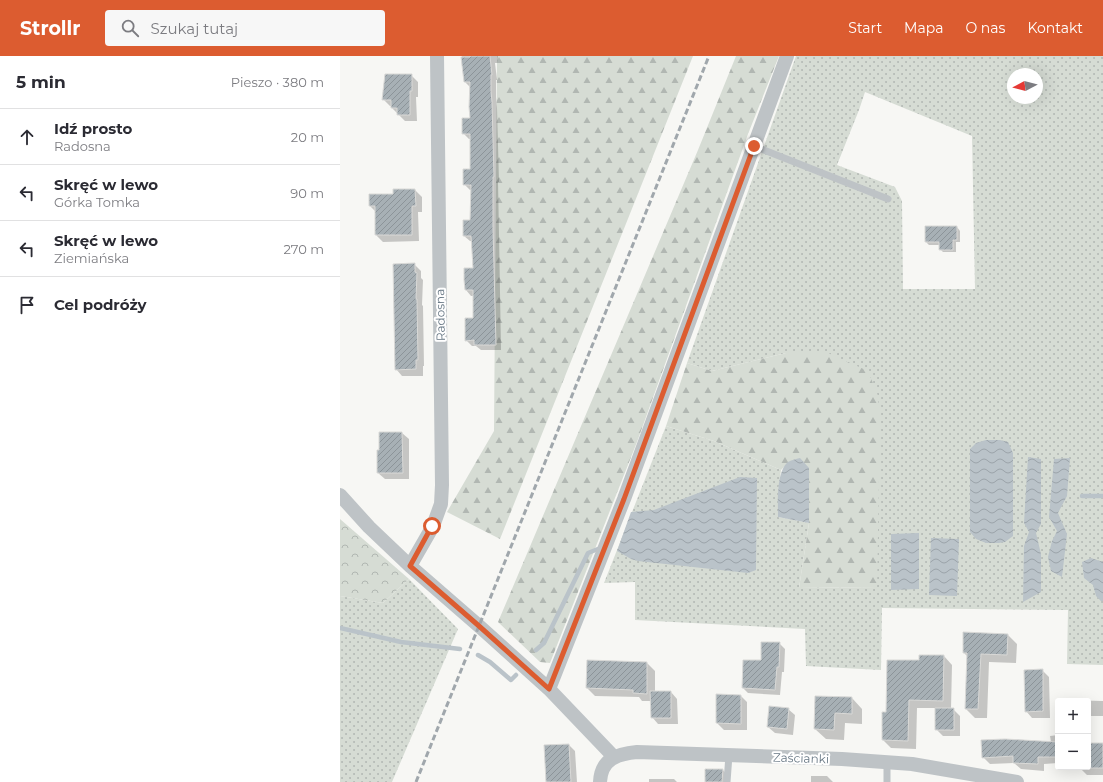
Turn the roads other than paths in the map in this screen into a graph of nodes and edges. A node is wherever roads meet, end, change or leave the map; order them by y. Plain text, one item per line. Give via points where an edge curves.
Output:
1 (437, 56) edge
2 (787, 56) edge
3 (754, 146) junction
4 (888, 199) dead end
5 (340, 495) edge
6 (410, 566) junction
7 (549, 689) junction
8 (729, 755) junction
9 (614, 757) junction
10 (887, 762) junction
11 (600, 782) edge
12 (727, 782) edge
13 (887, 782) edge
14 (1017, 782) edge

1 - 6 street, Radosna via 441,504
2 - 3 street
3 - 4 lane
3 - 7 street via 624,499
5 - 6 street
6 - 7 street
7 - 9 street
8 - 9 street, Zaścianki via 637,752
8 - 10 street, Zaścianki
8 - 12 lane
9 - 11 street via 605,765
10 - 13 lane
10 - 14 street, Zaścianki

